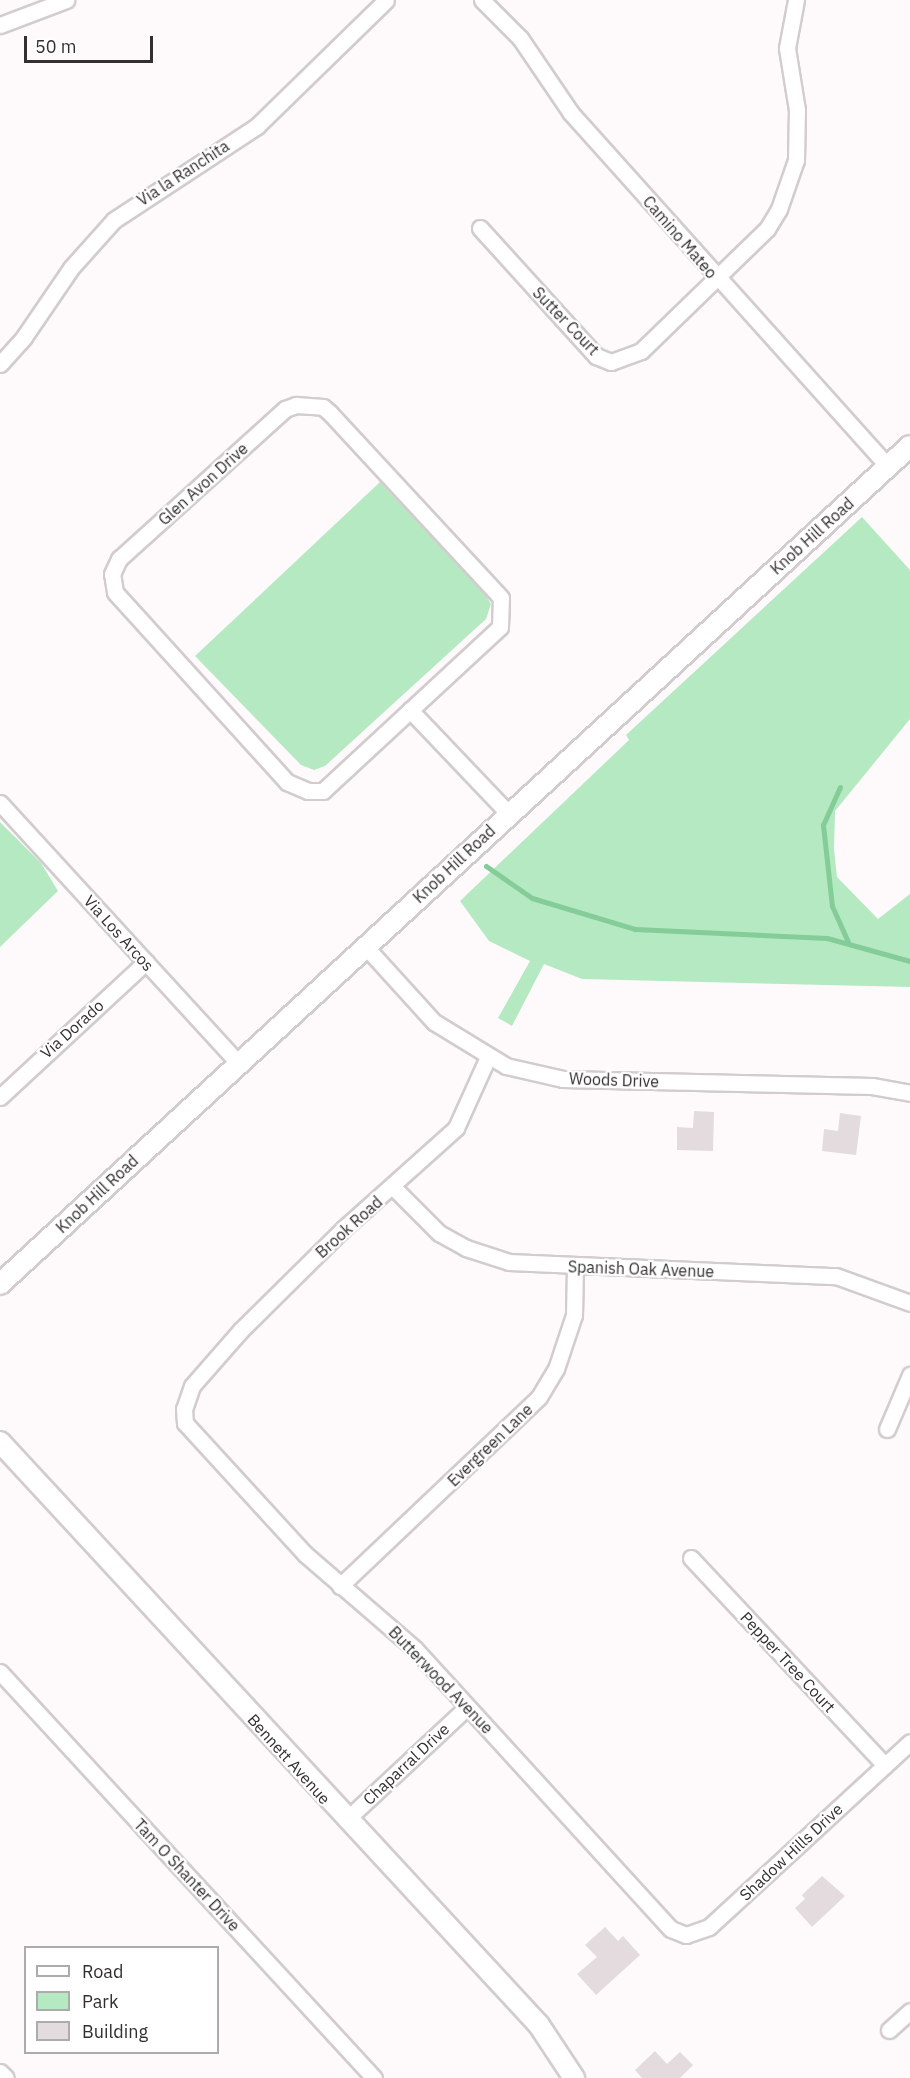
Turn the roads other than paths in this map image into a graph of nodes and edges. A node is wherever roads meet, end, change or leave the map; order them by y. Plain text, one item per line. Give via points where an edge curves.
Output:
1 (66, 0) edge
2 (386, 0) edge
3 (482, 0) edge
4 (796, 0) edge
5 (0, 26) edge
6 (480, 228) dead end
7 (718, 280) junction
8 (0, 364) edge
9 (910, 446) edge
10 (888, 466) junction
11 (410, 710) junction
12 (0, 803) edge
13 (508, 814) junction
14 (365, 946) junction
15 (146, 962) junction
16 (488, 1057) junction
17 (238, 1063) junction
18 (910, 1093) edge
19 (0, 1097) edge
20 (393, 1187) junction
21 (575, 1266) junction
22 (0, 1284) edge
23 (910, 1303) edge
24 (910, 1375) edge
25 (192, 1386) joint
26 (887, 1429) dead end
27 (0, 1442) edge
28 (691, 1558) dead end
29 (340, 1586) junction
30 (0, 1672) edge
31 (467, 1707) junction
32 (910, 1742) edge
33 (885, 1765) junction
34 (346, 1820) junction
35 (665, 1921) joint
36 (910, 2011) edge
37 (889, 2030) dead end
38 (0, 2072) edge
39 (6, 2078) edge
40 (374, 2078) edge
41 (574, 2078) edge

1 - 5 street
2 - 8 street, Via la Ranchita via 257,126 114,220 71,268 24,337
3 - 7 street, Camino Mateo via 520,38 571,113
4 - 7 street, Sutter Court via 787,48 797,110 796,160 779,209 767,230
6 - 7 street, Sutter Court via 596,356 611,362 641,351
7 - 10 street, Camino Mateo
9 - 10 street, Knob Hill Road
10 - 13 street, Knob Hill Road
11 - 11 street, Glen Avon Drive via 500,627 501,598 323,407 296,405 285,409 118,559 112,574 115,592 287,782 308,791 323,791
11 - 13 street
12 - 15 street, Via Los Arcos
13 - 14 street, Knob Hill Road
14 - 16 street, Woods Drive via 435,1022
14 - 17 street, Knob Hill Road
15 - 17 street, Via Los Arcos
15 - 19 street, Via Dorado
16 - 18 street, Woods Drive via 506,1066 563,1079 872,1086
16 - 20 street, Brook Road via 456,1128
17 - 22 street, Knob Hill Road
20 - 21 street, Spanish Oak Avenue via 439,1233 466,1248 509,1262
20 - 25 street, Brook Road via 343,1229 275,1296
21 - 23 street, Spanish Oak Avenue via 836,1276
21 - 29 street, Evergreen Lane via 574,1315 556,1369 539,1397
24 - 26 street
25 - 29 street, Butterwood Avenue via 184,1409 185,1423 305,1554
27 - 34 street, Bennett Avenue
28 - 33 street, Pepper Tree Court
29 - 31 street, Butterwood Avenue via 415,1649
30 - 40 street, Tam O Shanter Drive
31 - 34 street, Chaparral Drive
31 - 35 street, Butterwood Avenue
32 - 33 street, Shadow Hills Drive
33 - 35 street, Shadow Hills Drive via 709,1927 686,1935 671,1929
34 - 41 street, Bennett Avenue via 539,2025
36 - 37 street
38 - 39 street

